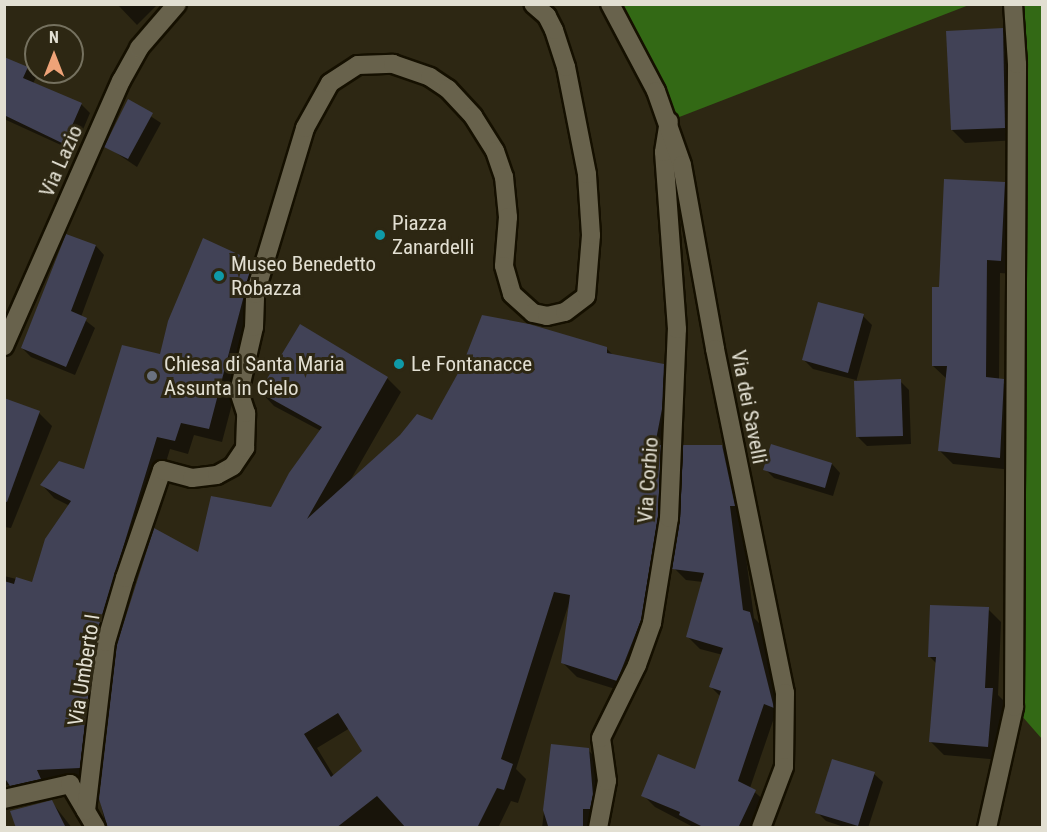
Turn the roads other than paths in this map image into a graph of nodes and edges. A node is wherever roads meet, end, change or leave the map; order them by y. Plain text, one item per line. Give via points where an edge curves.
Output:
1 (177, 4) edge
2 (533, 4) edge
3 (610, 4) edge
4 (1013, 4) edge
5 (669, 121) junction
6 (4, 346) edge
7 (7, 799) edge
8 (86, 811) junction
9 (96, 828) edge
10 (598, 828) edge
11 (761, 828) edge
12 (987, 828) edge

1 - 6 street, Via Lazio via 139,48 121,81
2 - 8 street, Via Umberto I via 547,16 557,39 587,174 591,235 586,296 565,312 547,316 520,304 508,286 504,266 508,217 504,177 495,151 448,89 430,77 393,64 358,65 330,83 305,128 255,294 254,327 239,392 246,413 247,435 240,459 227,470 201,478 162,470 106,642
3 - 5 street, Via dei Savelli via 639,54
4 - 12 street via 1017,64 1014,707
5 - 10 street, Via Corbio via 664,152 677,329 669,518 652,623 637,665 601,738 607,781
5 - 11 street, Via dei Savelli via 682,165 785,693 784,767
7 - 8 street via 70,784
8 - 9 street

